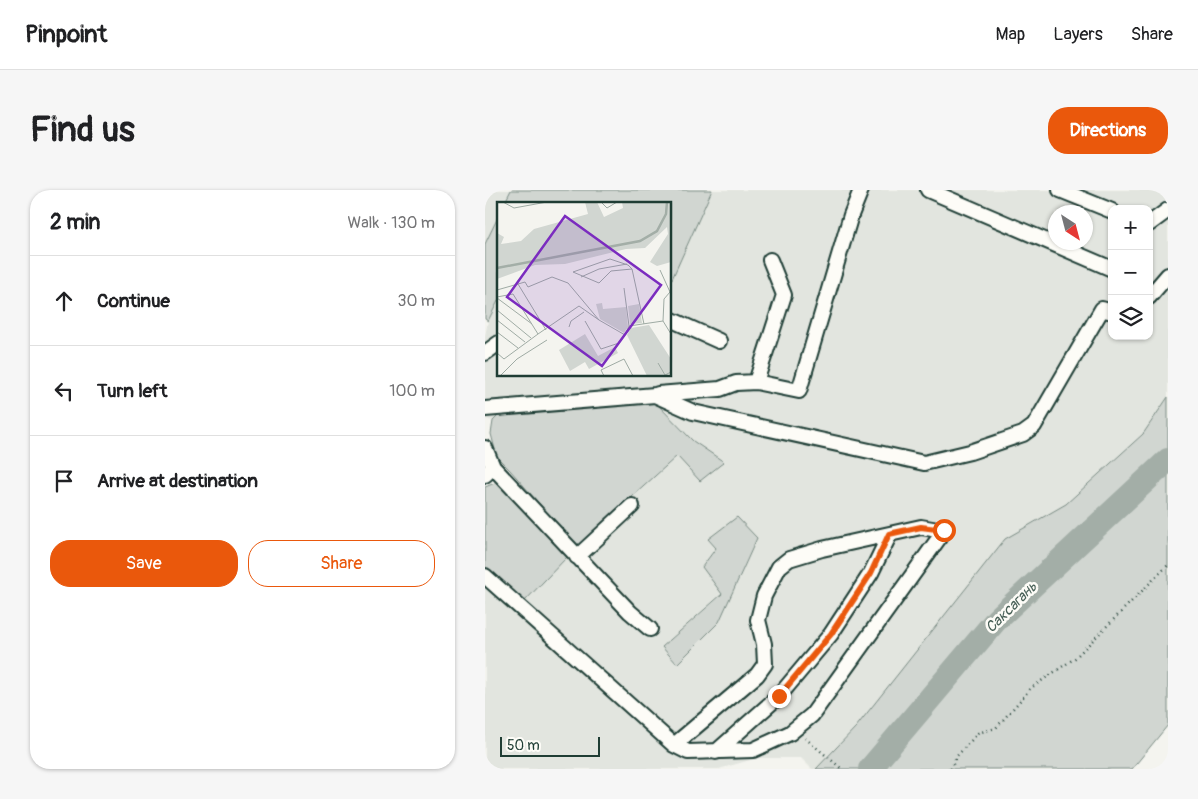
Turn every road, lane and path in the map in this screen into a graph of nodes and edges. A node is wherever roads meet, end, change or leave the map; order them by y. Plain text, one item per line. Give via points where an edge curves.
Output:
1 (861, 190) edge
2 (928, 190) edge
3 (1060, 190) edge
4 (1108, 209) edge
5 (1168, 210) edge
6 (1153, 221) edge
7 (770, 260) dead end
8 (1108, 267) edge
9 (1168, 275) edge
10 (1153, 289) edge
11 (1108, 311) edge
12 (671, 319) edge
13 (719, 341) dead end
14 (497, 344) edge
15 (485, 353) edge
16 (756, 382) junction
17 (655, 395) junction
18 (485, 409) edge
19 (485, 448) edge
20 (489, 471) edge
21 (632, 506) dead end
22 (889, 534) junction
23 (577, 557) junction
24 (1168, 566) edge
25 (485, 576) edge
26 (650, 629) dead end
27 (810, 741) dead end
28 (674, 745) junction
29 (715, 752) junction
30 (842, 769) edge
31 (951, 769) edge

1 - 16 lane via 799,391
2 - 8 lane
3 - 4 lane
5 - 6 lane
7 - 16 lane via 784,296
9 - 10 lane
11 - 17 lane via 1102,309 1034,426 1023,434 970,452 925,463 693,412
12 - 13 lane
14 - 15 lane
16 - 17 lane
17 - 18 lane
19 - 20 lane
20 - 23 lane
21 - 23 lane
22 - 28 lane via 822,549 789,559 779,567 764,596 758,620 765,664 757,675
22 - 29 lane via 871,573 831,634 779,696
22 - 29 lane via 921,527 944,530 812,715 790,733 753,750
23 - 26 lane
24 - 31 path via 1075,658 1031,688 996,728 978,733 956,757
25 - 28 lane
27 - 30 path
28 - 29 lane via 687,752

